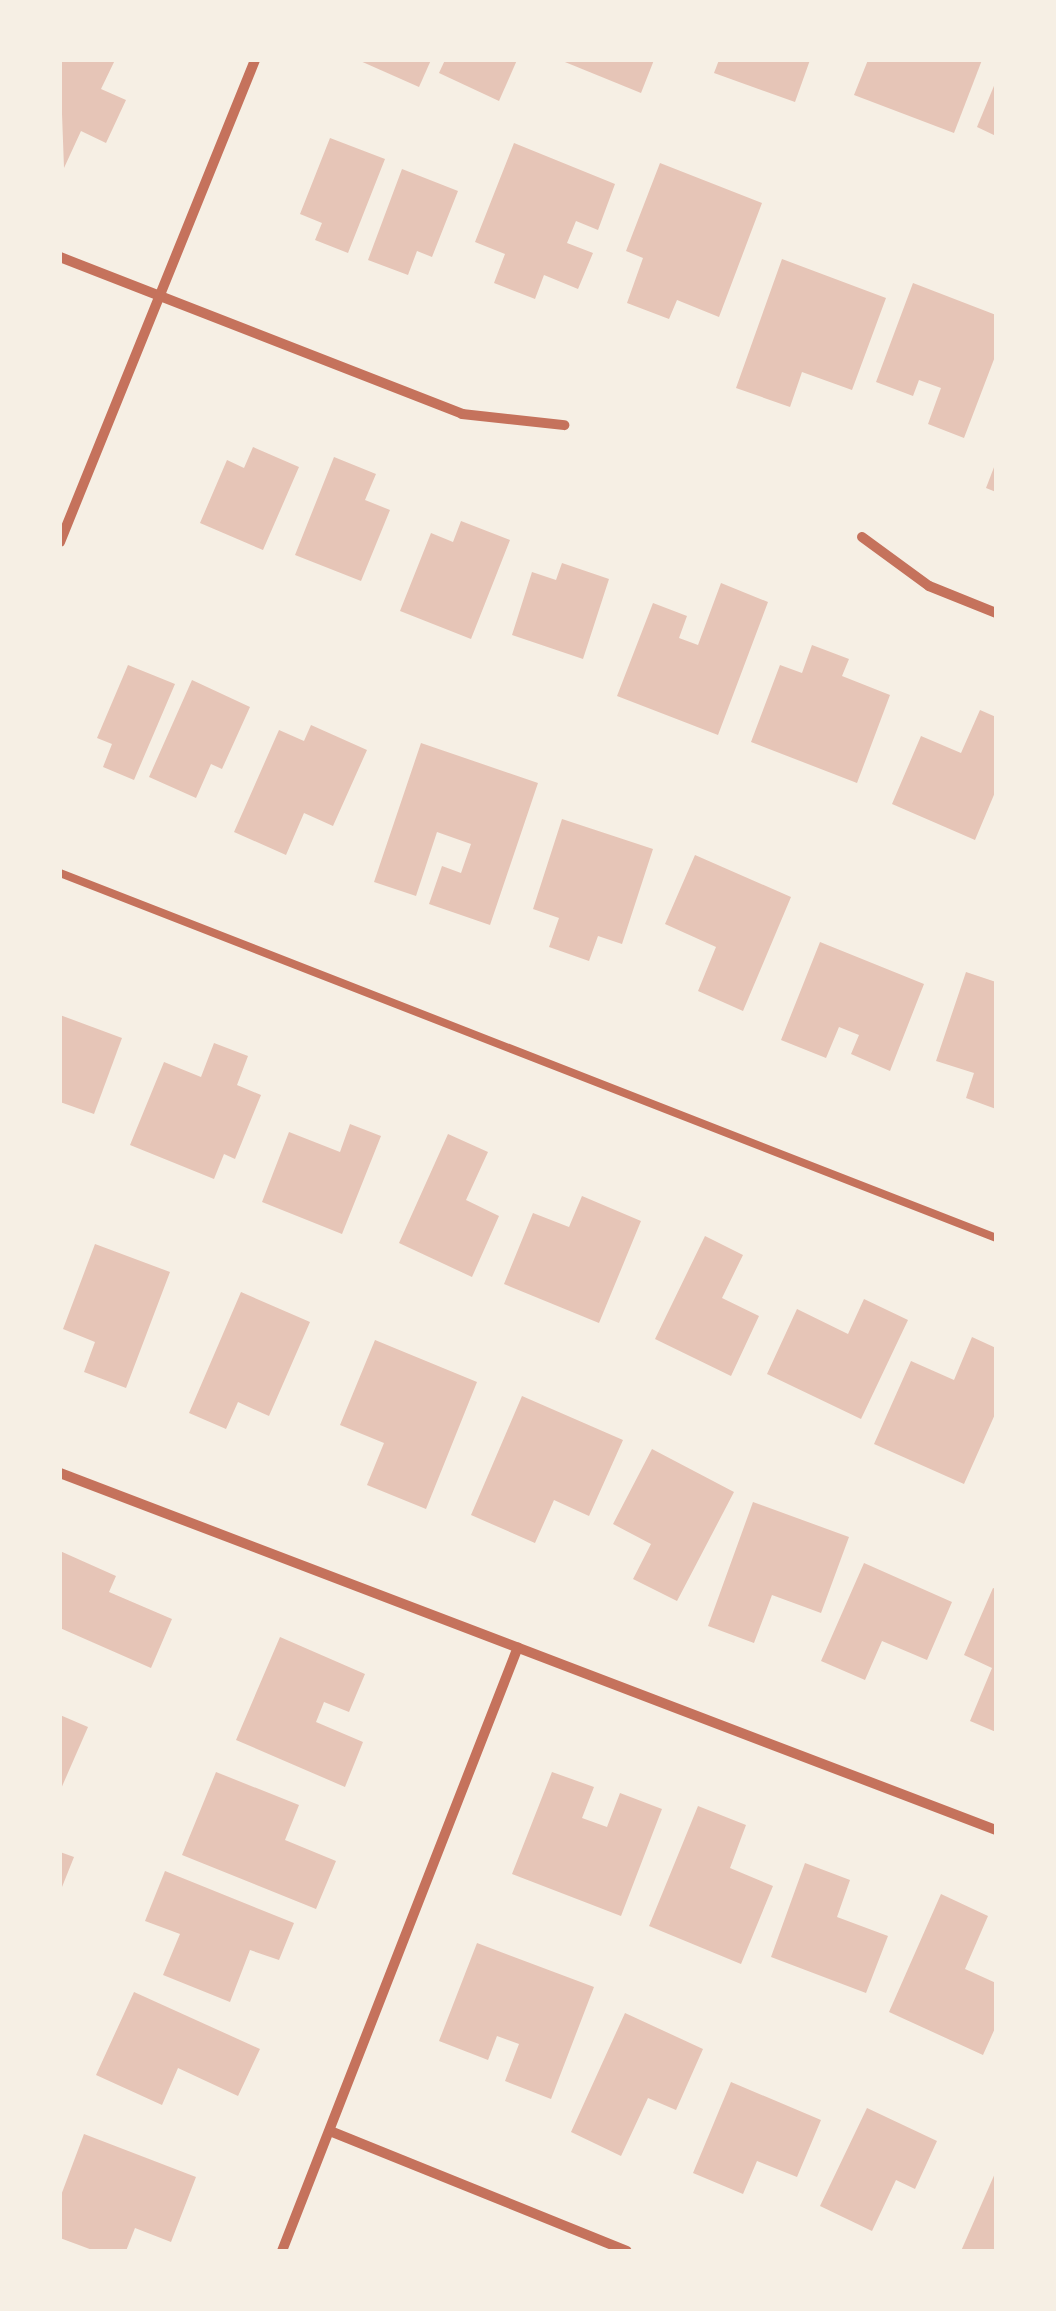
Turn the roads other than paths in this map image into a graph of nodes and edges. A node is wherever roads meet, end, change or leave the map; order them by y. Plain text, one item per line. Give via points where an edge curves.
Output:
1 (254, 60) edge
2 (60, 256) edge
3 (161, 295) junction
4 (564, 425) dead end
5 (862, 537) dead end
6 (60, 542) edge
7 (996, 613) edge
8 (60, 873) edge
9 (996, 1238) edge
10 (60, 1473) edge
11 (518, 1647) junction
12 (996, 1830) edge
13 (330, 2131) junction
14 (282, 2251) edge
15 (627, 2251) edge

1 - 3 street
2 - 3 street
3 - 4 street via 462,414
3 - 6 street
5 - 7 street via 929,586
8 - 9 lane
10 - 11 street
11 - 12 street
11 - 13 street
13 - 14 street
13 - 15 street

